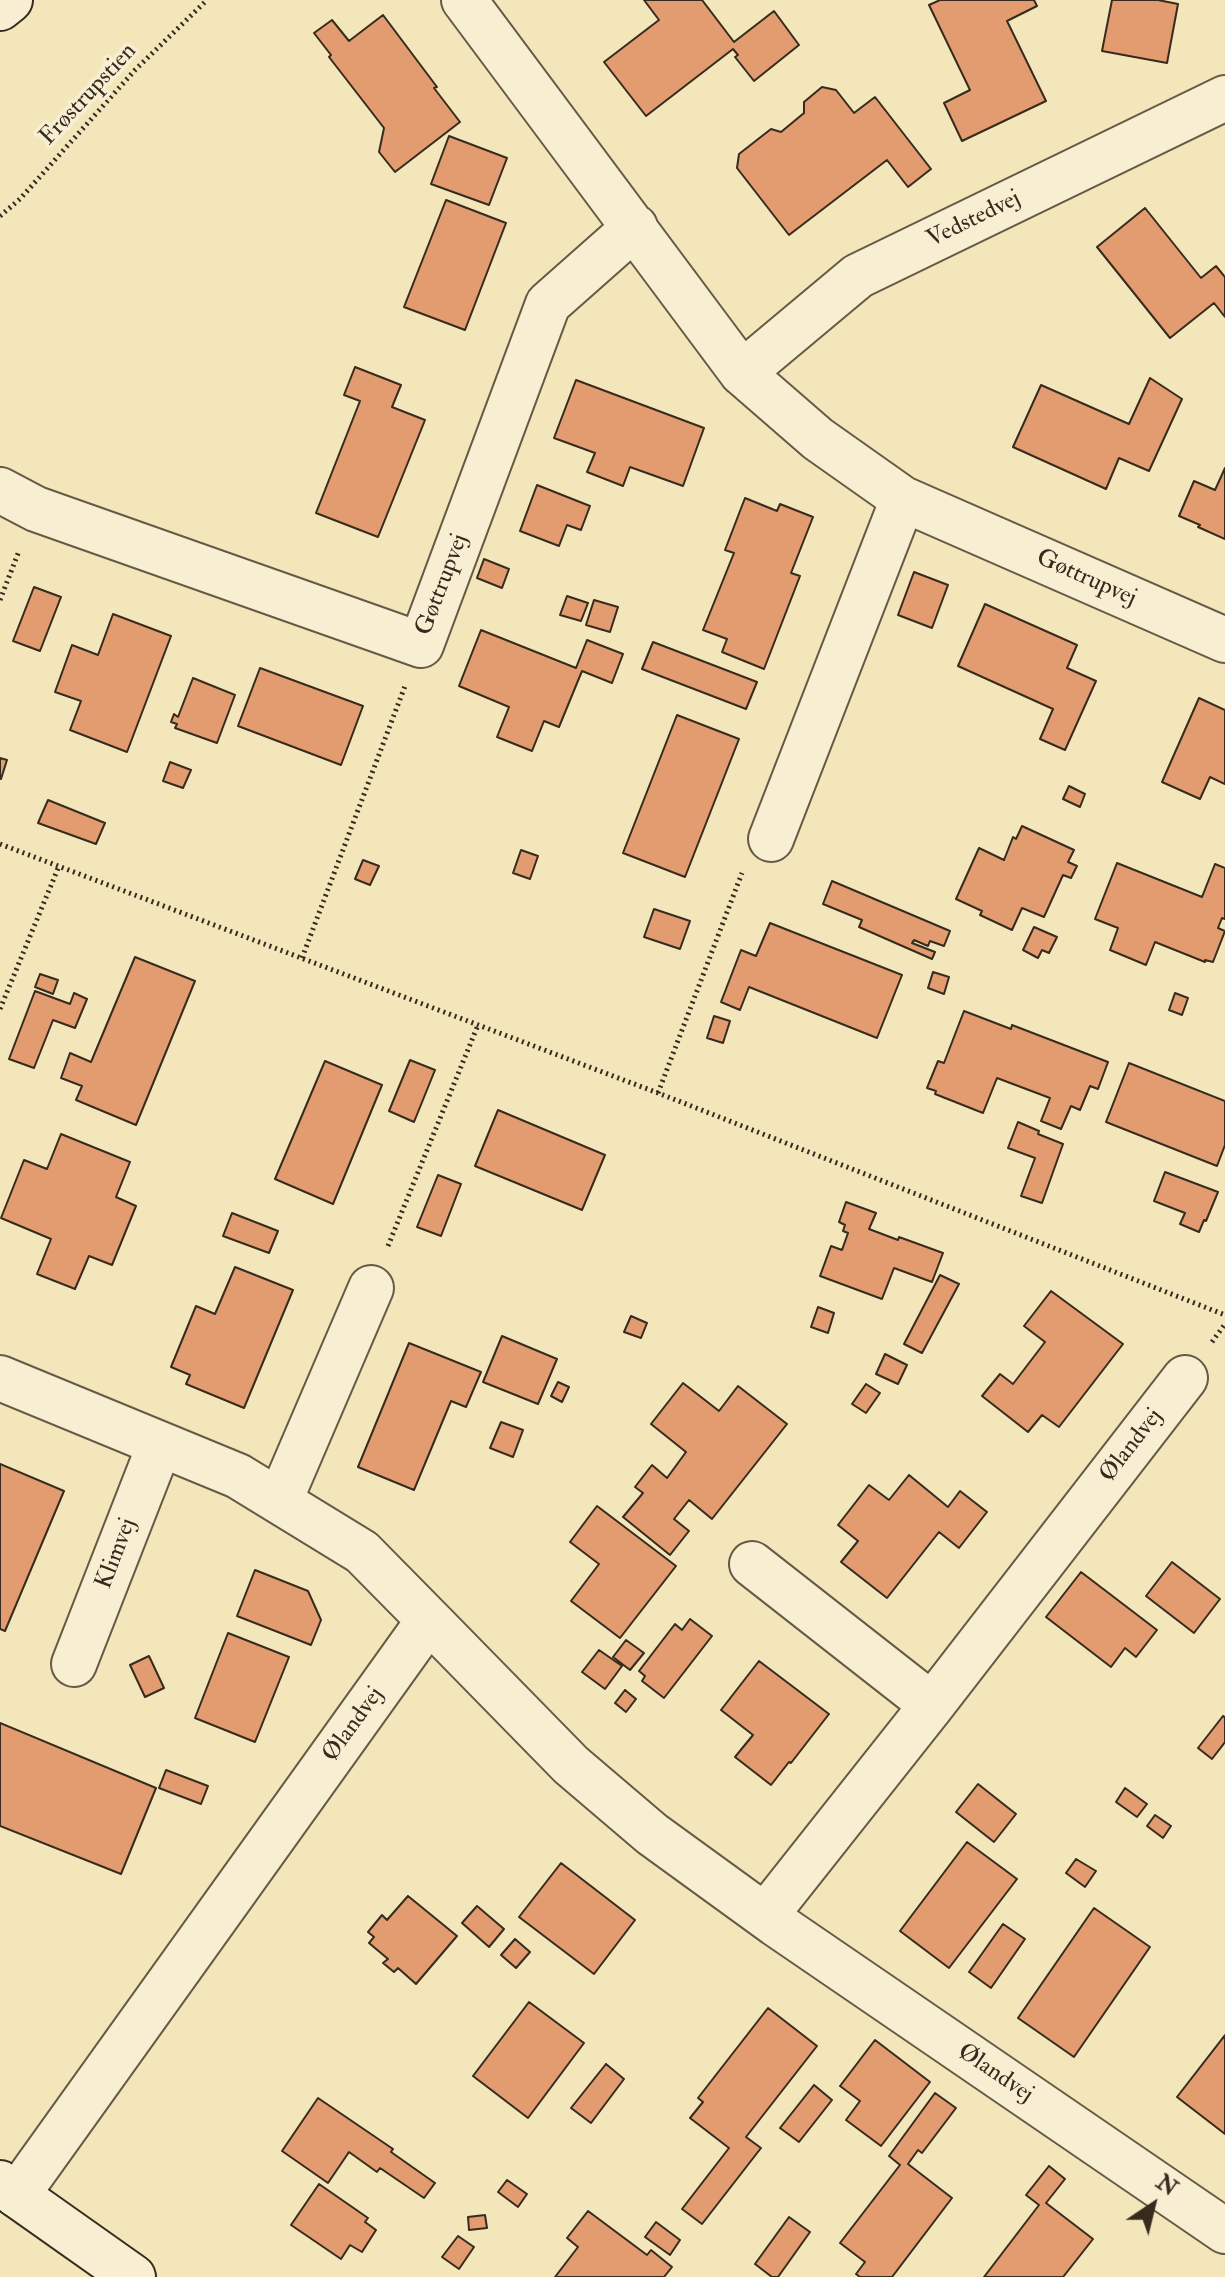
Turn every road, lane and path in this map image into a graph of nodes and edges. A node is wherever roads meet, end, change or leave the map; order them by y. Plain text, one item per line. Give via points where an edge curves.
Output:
1 (10, 0) edge
2 (207, 0) edge
3 (464, 0) edge
4 (0, 8) edge
5 (1225, 98) edge
6 (0, 216) edge
7 (635, 227) junction
8 (742, 373) junction
9 (0, 490) edge
10 (903, 499) junction
11 (1225, 640) edge
12 (421, 645) junction
13 (771, 839) joint
14 (0, 844) edge
15 (59, 866) junction
16 (302, 958) junction
17 (0, 1009) edge
18 (478, 1025) junction
19 (658, 1093) junction
20 (371, 1288) joint
21 (1225, 1315) edge
22 (0, 1378) edge
23 (1185, 1378) dead end
24 (160, 1444) junction
25 (280, 1500) junction
26 (752, 1564) dead end
27 (429, 1620) junction
28 (74, 1664) dead end
29 (932, 1705) junction
30 (765, 1916) junction
31 (9, 2189) edge
32 (1225, 2231) edge
33 (133, 2277) edge

1 - 4 street
2 - 6 path, Frøstrupstien
3 - 7 street, Gøttrupvej
5 - 8 street, Vedstedvej via 858,276
7 - 8 street, Gøttrupvej
7 - 12 street, Gøttrupvej via 548,304
8 - 10 street, Gøttrupvej via 818,439
9 - 12 street, Gøttrupvej via 36,509
10 - 11 street, Gøttrupvej
10 - 13 street
12 - 16 path
13 - 19 path via 747,862
14 - 15 path
15 - 16 path
15 - 17 path
16 - 18 path
18 - 19 path
18 - 20 path
19 - 21 path
20 - 25 street
22 - 24 street
23 - 29 street, Ølandvej
24 - 25 street
24 - 28 street, Klimvej
25 - 27 street via 362,1552
26 - 29 street
27 - 30 street, Ølandvej via 571,1765 652,1834
27 - 31 street, Ølandvej
29 - 30 street, Ølandvej
30 - 32 street, Ølandvej
31 - 33 street

